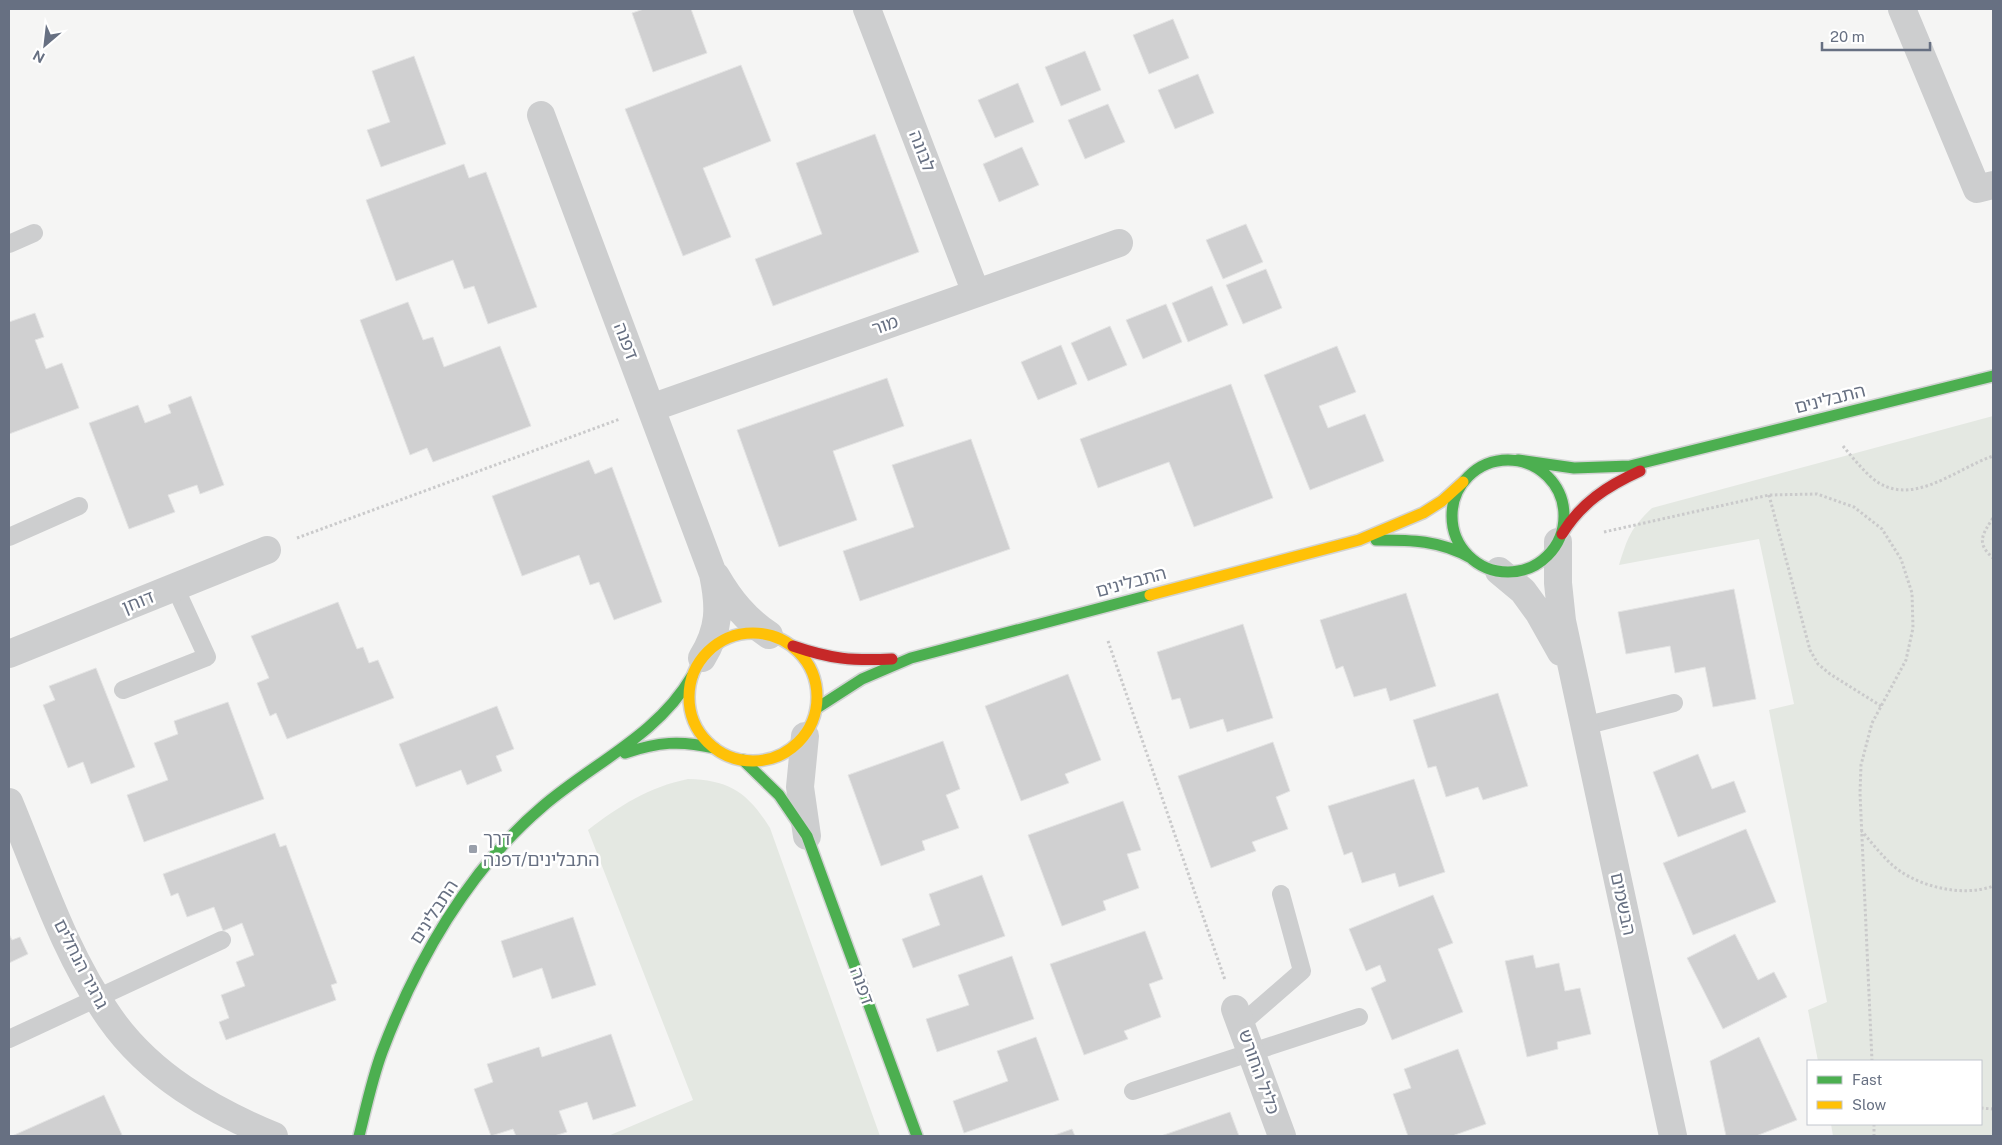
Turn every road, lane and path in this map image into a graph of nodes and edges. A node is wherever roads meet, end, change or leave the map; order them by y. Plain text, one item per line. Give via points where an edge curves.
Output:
1 (867, 9) edge
2 (1902, 9) edge
3 (542, 115) dead end
4 (1993, 185) edge
5 (34, 233) dead end
6 (1119, 243) dead end
7 (9, 244) edge
8 (976, 293) junction
9 (1993, 376) edge
10 (651, 408) junction
11 (1820, 420) junction
12 (1675, 455) junction
13 (1993, 456) edge
14 (1518, 460) junction
15 (1463, 482) junction
16 (1769, 495) junction
17 (79, 506) dead end
18 (1993, 518) edge
19 (9, 537) edge
20 (1560, 538) junction
21 (1359, 540) junction
22 (266, 550) joint
23 (1993, 558) edge
24 (1474, 560) junction
25 (710, 566) junction
26 (1499, 572) junction
27 (175, 587) junction
28 (1097, 609) junction
29 (781, 640) junction
30 (9, 654) edge
31 (911, 658) junction
32 (697, 667) junction
33 (1573, 673) junction
34 (123, 690) dead end
35 (1674, 703) dead end
36 (1881, 706) junction
37 (817, 708) junction
38 (1584, 726) junction
39 (805, 736) junction
40 (714, 748) junction
41 (612, 758) junction
42 (743, 760) junction
43 (9, 802) edge
44 (1861, 830) junction
45 (807, 836) junction
46 (1993, 886) edge
47 (1281, 894) dead end
48 (222, 940) dead end
49 (97, 998) junction
50 (1238, 1016) junction
51 (1359, 1017) dead end
52 (9, 1040) edge
53 (1252, 1053) junction
54 (1872, 1060) edge
55 (1133, 1091) dead end
56 (274, 1136) edge
57 (359, 1136) edge
58 (917, 1136) edge
59 (1282, 1136) edge
60 (1672, 1136) edge

1 - 8 street, לבונה
2 - 4 street via 1977,189
3 - 10 street, דפנה
5 - 7 lane
6 - 8 street, מור
8 - 10 street, מור
9 - 11 street, התבלינים
10 - 22 path
10 - 25 street, דפנה
11 - 12 street, התבלינים
11 - 13 path via 1873,478 1895,489 1920,489
12 - 14 street, התבלינים via 1630,466 1585,470
12 - 20 street, התבלינים via 1591,498 1572,517
14 - 15 street via 1500,460 1484,465
14 - 20 street via 1542,471 1554,484 1564,508
15 - 21 street, התבלינים via 1428,510
15 - 24 street via 1452,506 1453,524 1462,548
16 - 20 path
16 - 36 path via 1810,650 1824,669
16 - 36 path via 1816,494 1854,507 1882,529 1901,559 1912,593 1913,628 1906,660
17 - 19 lane
18 - 23 path via 1982,537 1982,545
20 - 26 street via 1547,557 1533,566
20 - 33 street, הבשמים via 1558,583
21 - 24 street, התבלינים via 1432,541 1454,547
21 - 28 street, התבלינים
22 - 27 street, דוחן
24 - 26 street
25 - 29 street, דפנה via 733,602 750,621
25 - 32 street, דפנה via 716,591 717,617 712,642
26 - 33 street, הבשמים via 1523,591
27 - 30 street, דוחן
27 - 34 lane via 206,657
28 - 31 street, התבלינים
28 - 50 path
29 - 31 street, התבלינים via 831,658
29 - 32 street via 754,632 725,639 709,650
29 - 37 street via 807,660 812,669 818,688
31 - 37 street, התבלינים via 854,682
32 - 40 street via 689,696 692,716 700,733
32 - 41 street, התבלינים via 669,710
33 - 38 street, הבשמים
35 - 38 lane
36 - 44 path via 1872,723 1861,765
37 - 39 street
38 - 60 street, הבשמים
39 - 42 street via 790,750 773,759
39 - 45 street, דפנה via 800,792
40 - 41 street, התבלינים via 670,741
40 - 42 street
41 - 57 street, התבלינים via 541,808 481,874 455,909 412,982 396,1018 371,1087
42 - 45 street, דפנה via 786,801
43 - 49 street, גרגיר הנחלים via 69,947
44 - 46 path via 1890,863 1933,887 1960,891
44 - 54 path
45 - 58 street, דפנה
47 - 50 lane via 1302,971
48 - 49 lane
49 - 52 lane
49 - 56 street, גרגיר הנחלים via 135,1048 161,1072 218,1111
50 - 53 street, כליל החורש
51 - 53 lane
53 - 55 lane
53 - 59 street, כליל החורש

